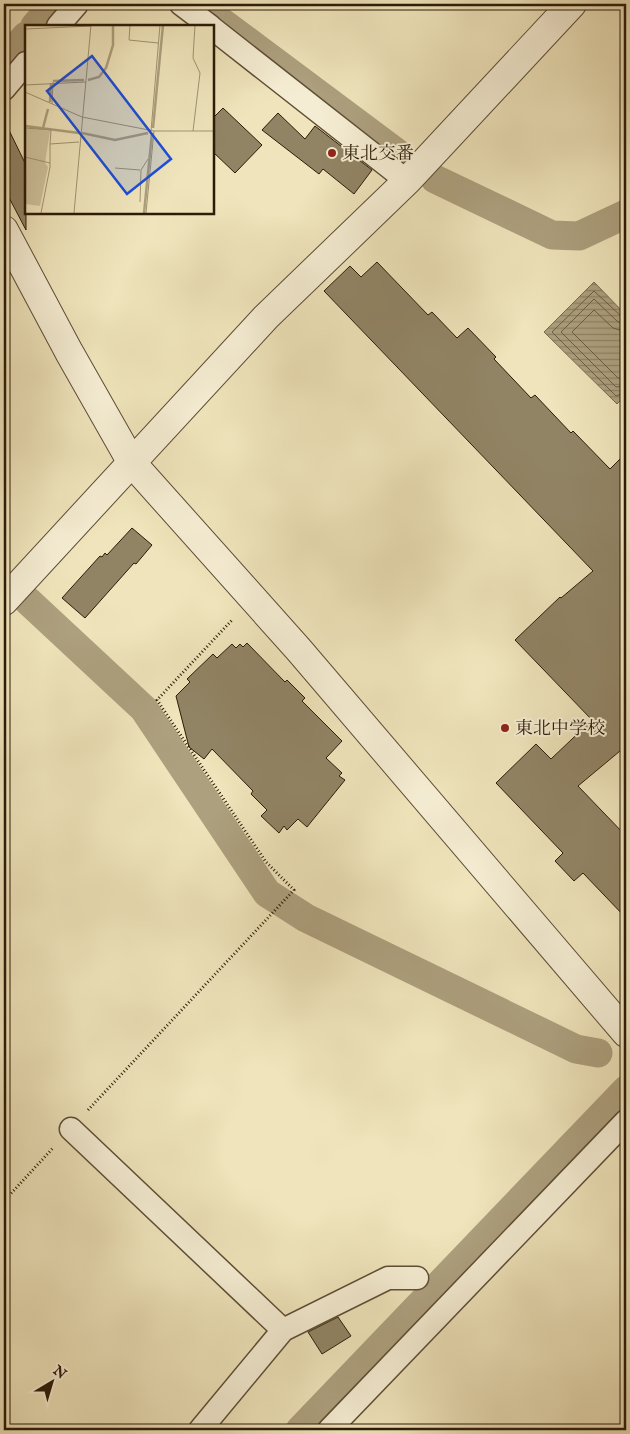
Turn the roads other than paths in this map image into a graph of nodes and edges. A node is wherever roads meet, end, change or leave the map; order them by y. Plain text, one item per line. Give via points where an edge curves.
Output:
1 (77, 4) edge
2 (181, 4) edge
3 (572, 4) edge
4 (59, 25) edge
5 (208, 25) edge
6 (214, 29) edge
7 (25, 64) edge
8 (4, 89) edge
9 (407, 181) junction
10 (4, 230) edge
11 (132, 464) junction
12 (4, 601) edge
13 (626, 1033) edge
14 (626, 1121) edge
15 (71, 1129) road end
16 (417, 1278) dead end
17 (283, 1330) junction
18 (200, 1430) edge
19 (329, 1430) edge

1 - 4 street
2 - 5 street
3 - 9 street
6 - 9 street
7 - 8 street
9 - 11 street via 266,317
10 - 11 street
11 - 12 street
11 - 13 street via 299,650
14 - 19 street
15 - 17 street
16 - 17 street via 388,1278
17 - 18 street

